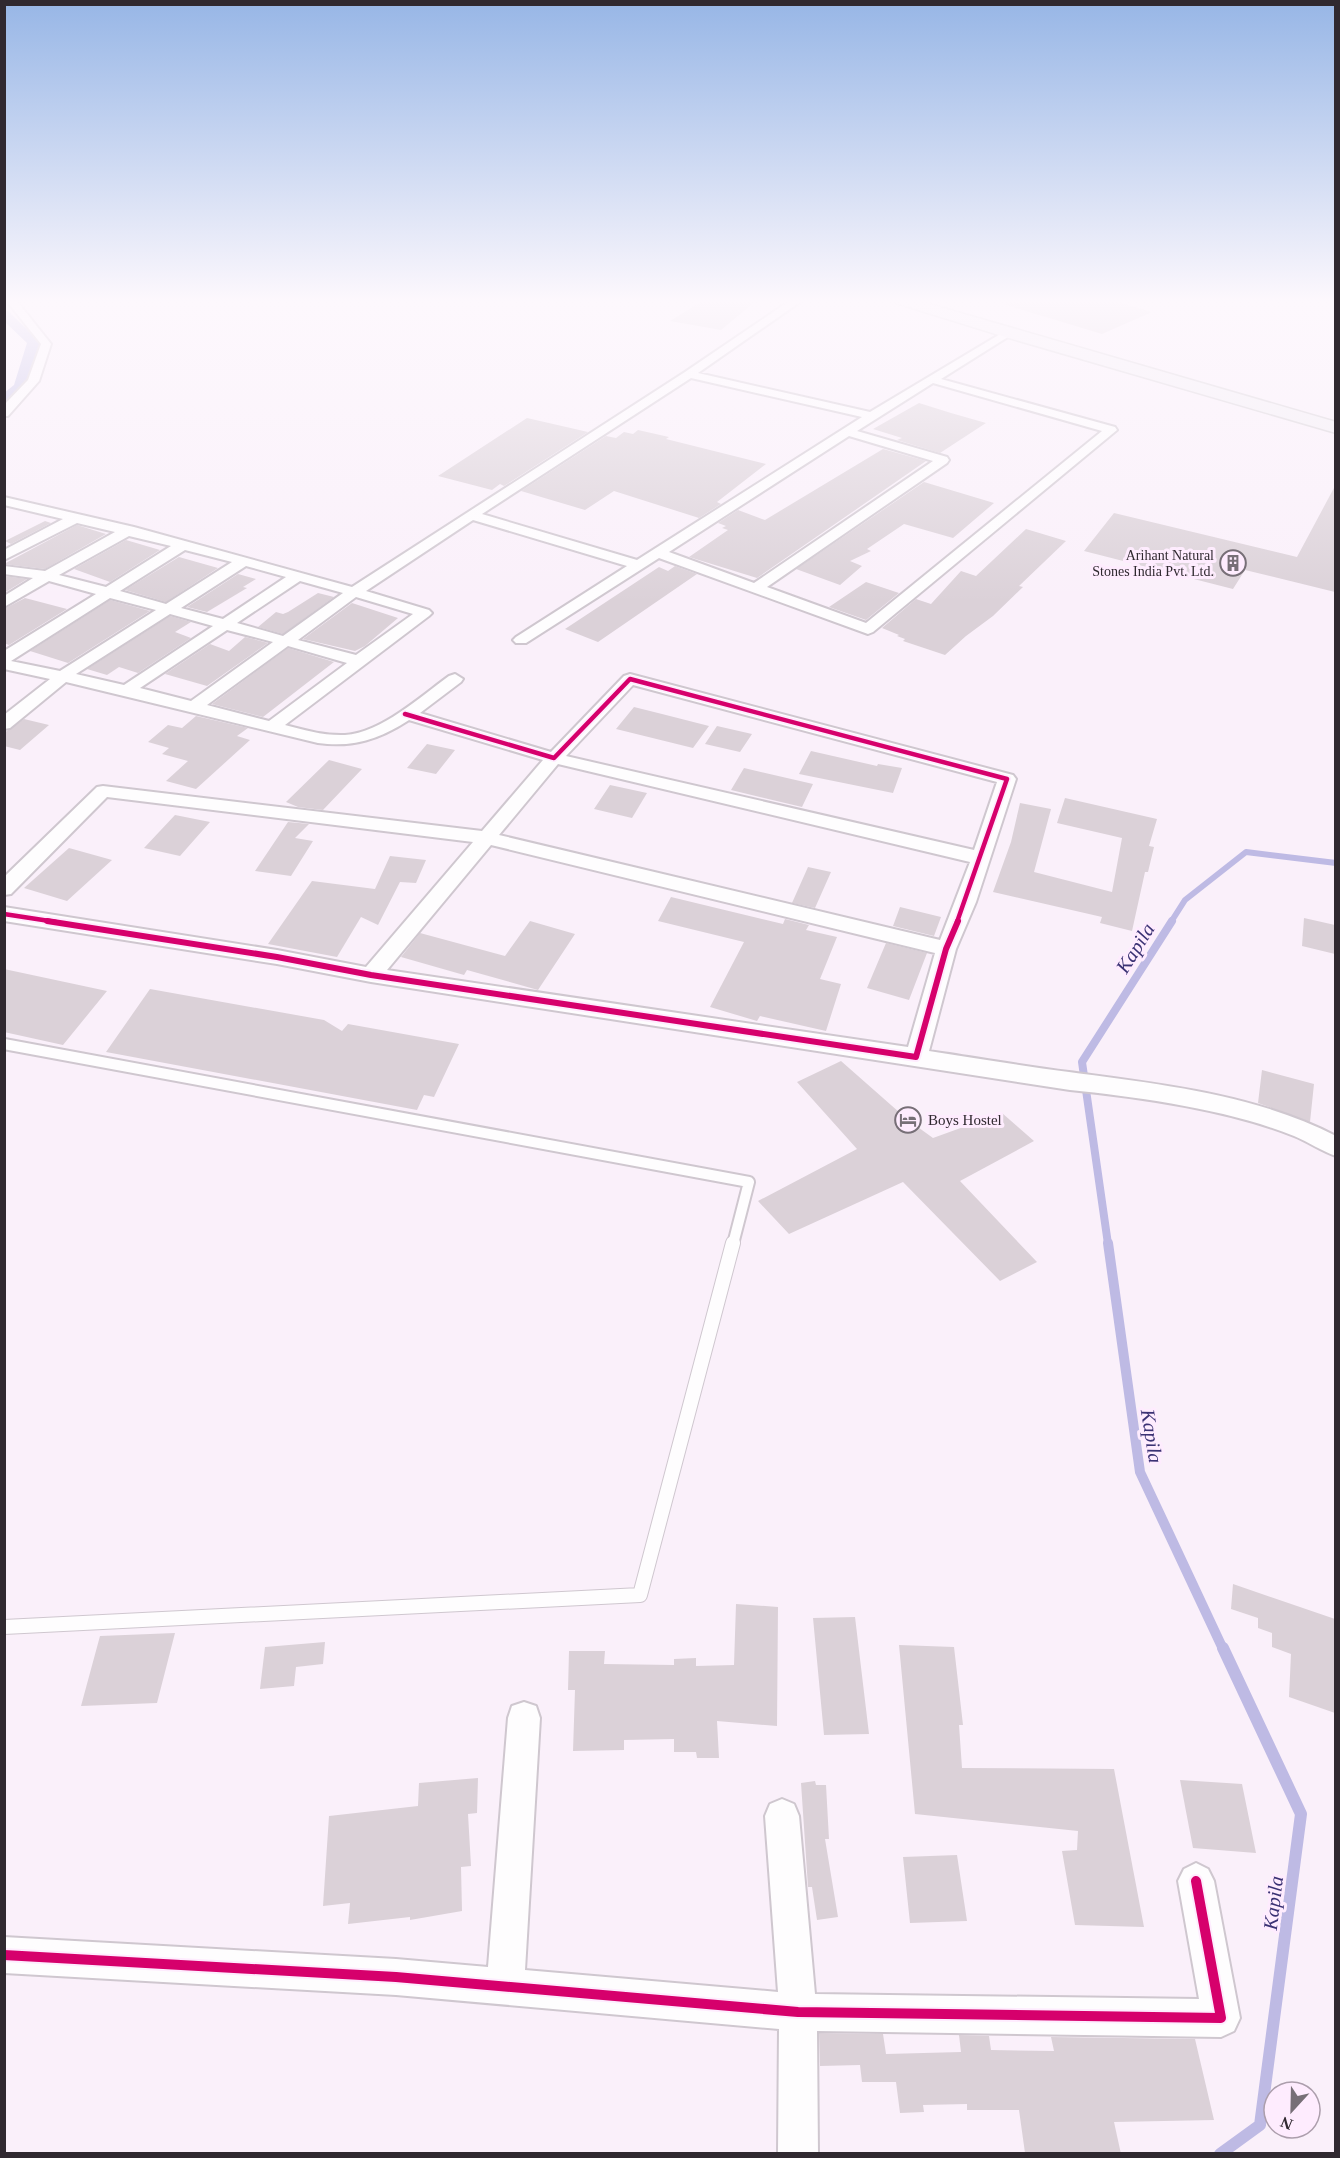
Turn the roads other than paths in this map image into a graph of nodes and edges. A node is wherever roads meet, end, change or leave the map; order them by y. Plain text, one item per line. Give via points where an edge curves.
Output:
1 (15, 401) edge
2 (648, 401) edge
3 (805, 401) edge
4 (898, 401) edge
5 (1007, 401) edge
6 (1241, 401) edge
7 (1276, 401) edge
8 (4, 413) edge
9 (872, 416) junction
10 (1335, 417) edge
11 (1335, 428) edge
12 (847, 432) junction
13 (4, 501) edge
14 (31, 507) junction
15 (471, 515) junction
16 (13, 516) dead end
17 (76, 518) junction
18 (129, 530) junction
19 (183, 545) junction
20 (658, 553) junction
21 (4, 556) edge
22 (244, 561) junction
23 (639, 565) junction
24 (4, 570) edge
25 (47, 576) junction
26 (297, 576) junction
27 (755, 589) junction
28 (355, 591) junction
29 (106, 592) junction
30 (4, 603) edge
31 (167, 609) junction
32 (224, 625) junction
33 (521, 640) dead end
34 (286, 642) junction
35 (4, 658) edge
36 (359, 661) junction
37 (4, 664) edge
38 (63, 676) junction
39 (455, 679) dead end
40 (127, 690) junction
41 (194, 707) junction
42 (405, 714) junction
43 (4, 724) edge
44 (272, 727) junction
45 (554, 758) junction
46 (487, 838) junction
47 (981, 858) junction
48 (4, 889) edge
49 (4, 914) edge
50 (946, 949) junction
51 (371, 975) junction
52 (4, 1044) edge
53 (916, 1057) junction
54 (1335, 1147) edge
55 (4, 1627) edge
56 (524, 1718) dead end
57 (782, 1816) dead end
58 (1196, 1881) dead end
59 (4, 1955) edge
60 (505, 1986) junction
61 (798, 2012) junction
62 (798, 2154) edge

1 - 8 street
2 - 15 street
3 - 9 street
4 - 9 street
5 - 27 street via 1111,430 868,629
6 - 11 main road
7 - 10 main road
9 - 12 street
12 - 20 street
12 - 27 street via 943,460
13 - 14 street
14 - 16 street
14 - 17 street
15 - 23 street
15 - 28 street
17 - 18 street
17 - 21 street
18 - 19 street
18 - 25 street
19 - 22 street
19 - 29 street
20 - 23 street
20 - 27 street
22 - 26 street
22 - 31 street
23 - 33 street
24 - 25 street
25 - 29 street
25 - 30 street
26 - 28 street
26 - 32 street
28 - 34 street
28 - 36 street via 424,613
29 - 31 street
29 - 35 street
31 - 32 street
31 - 38 street
32 - 34 street
32 - 40 street
34 - 36 street
34 - 41 street
36 - 44 street
37 - 38 street
38 - 40 street
38 - 43 street
39 - 42 street
40 - 41 street
41 - 44 street
42 - 44 street via 372,733 346,740
42 - 45 street
45 - 46 street
45 - 47 street
45 - 47 street via 630,679 1007,780
46 - 48 street via 104,791
46 - 50 street
46 - 51 street
47 - 50 street
49 - 51 street
50 - 53 street
51 - 53 street
52 - 55 lane via 749,1182 640,1595
53 - 54 street via 1127,1087 1231,1108 1302,1129
56 - 60 street
57 - 61 street
58 - 61 street via 1221,2018
59 - 60 street
60 - 61 street
61 - 62 street

